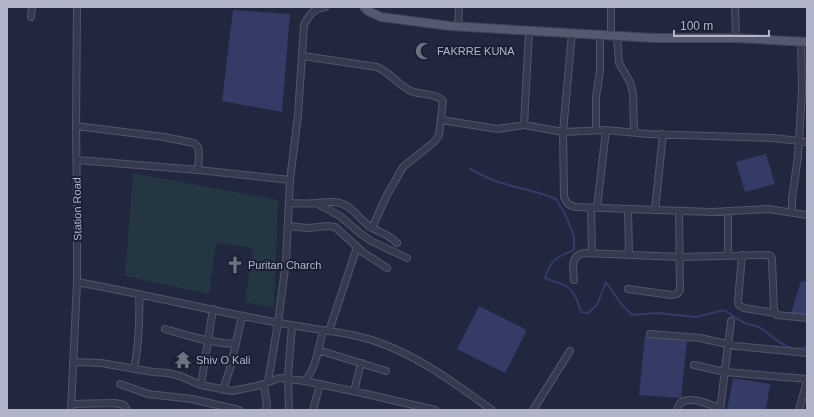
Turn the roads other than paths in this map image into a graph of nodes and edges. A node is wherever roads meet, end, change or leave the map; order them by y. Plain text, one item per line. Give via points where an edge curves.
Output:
1 (32, 7) edge
2 (77, 7) edge
3 (324, 7) edge
4 (364, 7) edge
5 (459, 7) edge
6 (611, 7) edge
7 (735, 7) edge
8 (31, 17) dead end
9 (458, 27) junction
10 (530, 31) junction
11 (572, 33) junction
12 (600, 35) junction
13 (614, 36) junction
14 (736, 38) junction
15 (804, 42) edge
16 (303, 56) junction
17 (442, 120) junction
18 (524, 125) junction
19 (76, 126) junction
20 (596, 130) junction
21 (606, 130) junction
22 (563, 132) junction
23 (634, 132) junction
24 (663, 134) junction
25 (799, 140) junction
26 (807, 142) edge
27 (76, 160) junction
28 (198, 170) junction
29 (290, 180) junction
30 (289, 203) junction
31 (316, 203) junction
32 (594, 208) junction
33 (628, 209) junction
34 (655, 210) junction
35 (679, 211) junction
36 (728, 211) junction
37 (792, 212) junction
38 (807, 215) edge
39 (288, 226) junction
40 (372, 228) junction
41 (397, 243) dead end
42 (357, 247) junction
43 (592, 253) junction
44 (630, 255) junction
45 (742, 255) junction
46 (728, 256) junction
47 (680, 257) junction
48 (407, 258) dead end
49 (388, 268) dead end
50 (574, 280) dead end
51 (77, 282) junction
52 (628, 289) dead end
53 (139, 294) junction
54 (213, 309) junction
55 (775, 313) junction
56 (242, 316) junction
57 (807, 318) edge
58 (731, 321) dead end
59 (278, 323) junction
60 (292, 326) junction
61 (164, 329) dead end
62 (326, 330) junction
63 (650, 334) dead end
64 (208, 340) junction
65 (236, 343) junction
66 (729, 344) junction
67 (318, 350) junction
68 (570, 351) dead end
69 (807, 353) edge
70 (73, 362) junction
71 (362, 363) junction
72 (694, 364) dead end
73 (134, 369) junction
74 (386, 371) dead end
75 (725, 372) junction
76 (288, 379) junction
77 (807, 380) edge
78 (305, 381) junction
79 (266, 383) junction
80 (120, 384) dead end
81 (320, 384) junction
82 (201, 385) junction
83 (223, 390) junction
84 (354, 391) junction
85 (71, 407) edge
86 (720, 409) edge
87 (127, 410) edge
88 (239, 410) edge
89 (265, 410) edge
90 (289, 410) edge
91 (313, 410) edge
92 (434, 410) edge
93 (492, 410) edge
94 (533, 410) edge
95 (677, 410) edge
96 (799, 410) edge

1 - 8 street
2 - 19 street, Station Road
3 - 16 street via 310,14 304,25
4 - 9 main road via 381,17
5 - 9 street
6 - 13 street
7 - 14 street
9 - 10 main road
10 - 11 main road
10 - 18 street
11 - 12 main road
11 - 22 street
12 - 13 main road
12 - 20 street
13 - 14 main road
13 - 23 street via 618,63 630,82 633,93
14 - 15 main road
15 - 25 street
16 - 17 street via 371,65 384,70 406,88 441,99
16 - 29 street
17 - 18 street via 498,129
17 - 40 street via 437,139 403,167 386,196
18 - 22 street
19 - 27 street, Station Road
19 - 28 street via 164,136 194,143 198,147
20 - 21 street
20 - 22 street
21 - 23 street
21 - 32 street
22 - 32 street via 565,201 570,206
23 - 24 street
24 - 25 street
24 - 34 street
25 - 26 street
25 - 37 street
27 - 28 street
27 - 51 street, Station Road
28 - 29 street
29 - 30 street
30 - 31 street
30 - 39 street
31 - 40 street via 332,201 345,205
31 - 48 street via 340,216 371,241
32 - 33 street
32 - 43 street
33 - 34 street
33 - 44 street
34 - 35 street
35 - 36 street
35 - 47 street
36 - 37 street via 768,209
36 - 46 street
37 - 38 street
39 - 42 street via 335,227
39 - 59 street
40 - 41 street
42 - 49 street
42 - 62 street
43 - 44 street
43 - 50 street via 575,257
44 - 47 street
45 - 46 street
45 - 55 street via 771,256
45 - 55 street via 739,305
46 - 47 street
47 - 52 street via 680,290 677,294
51 - 53 street
51 - 70 street, Station Road
53 - 54 street
53 - 73 street via 139,326
54 - 56 street
54 - 64 street
55 - 57 street
56 - 59 street
56 - 65 street
58 - 66 street
59 - 60 street
59 - 79 street
60 - 62 street
60 - 76 street
61 - 64 street
62 - 67 street
62 - 93 street via 366,338 391,347 422,362
63 - 66 street via 700,338
64 - 65 street
64 - 82 street
65 - 83 street
66 - 69 street
66 - 75 street
67 - 71 street
67 - 78 street
68 - 94 street
70 - 73 street via 101,363
70 - 85 street, Station Road
71 - 74 street
71 - 84 street
72 - 75 street
73 - 82 street via 174,374
75 - 77 street
75 - 86 street
76 - 78 street
76 - 79 street via 280,378
76 - 90 street
77 - 96 street
78 - 81 street
79 - 83 street via 241,390
79 - 89 street
80 - 88 street via 148,394 192,399
81 - 84 street
81 - 91 street
82 - 83 street
84 - 92 street
85 - 87 street via 115,403 124,405
86 - 95 street via 688,400 680,403

